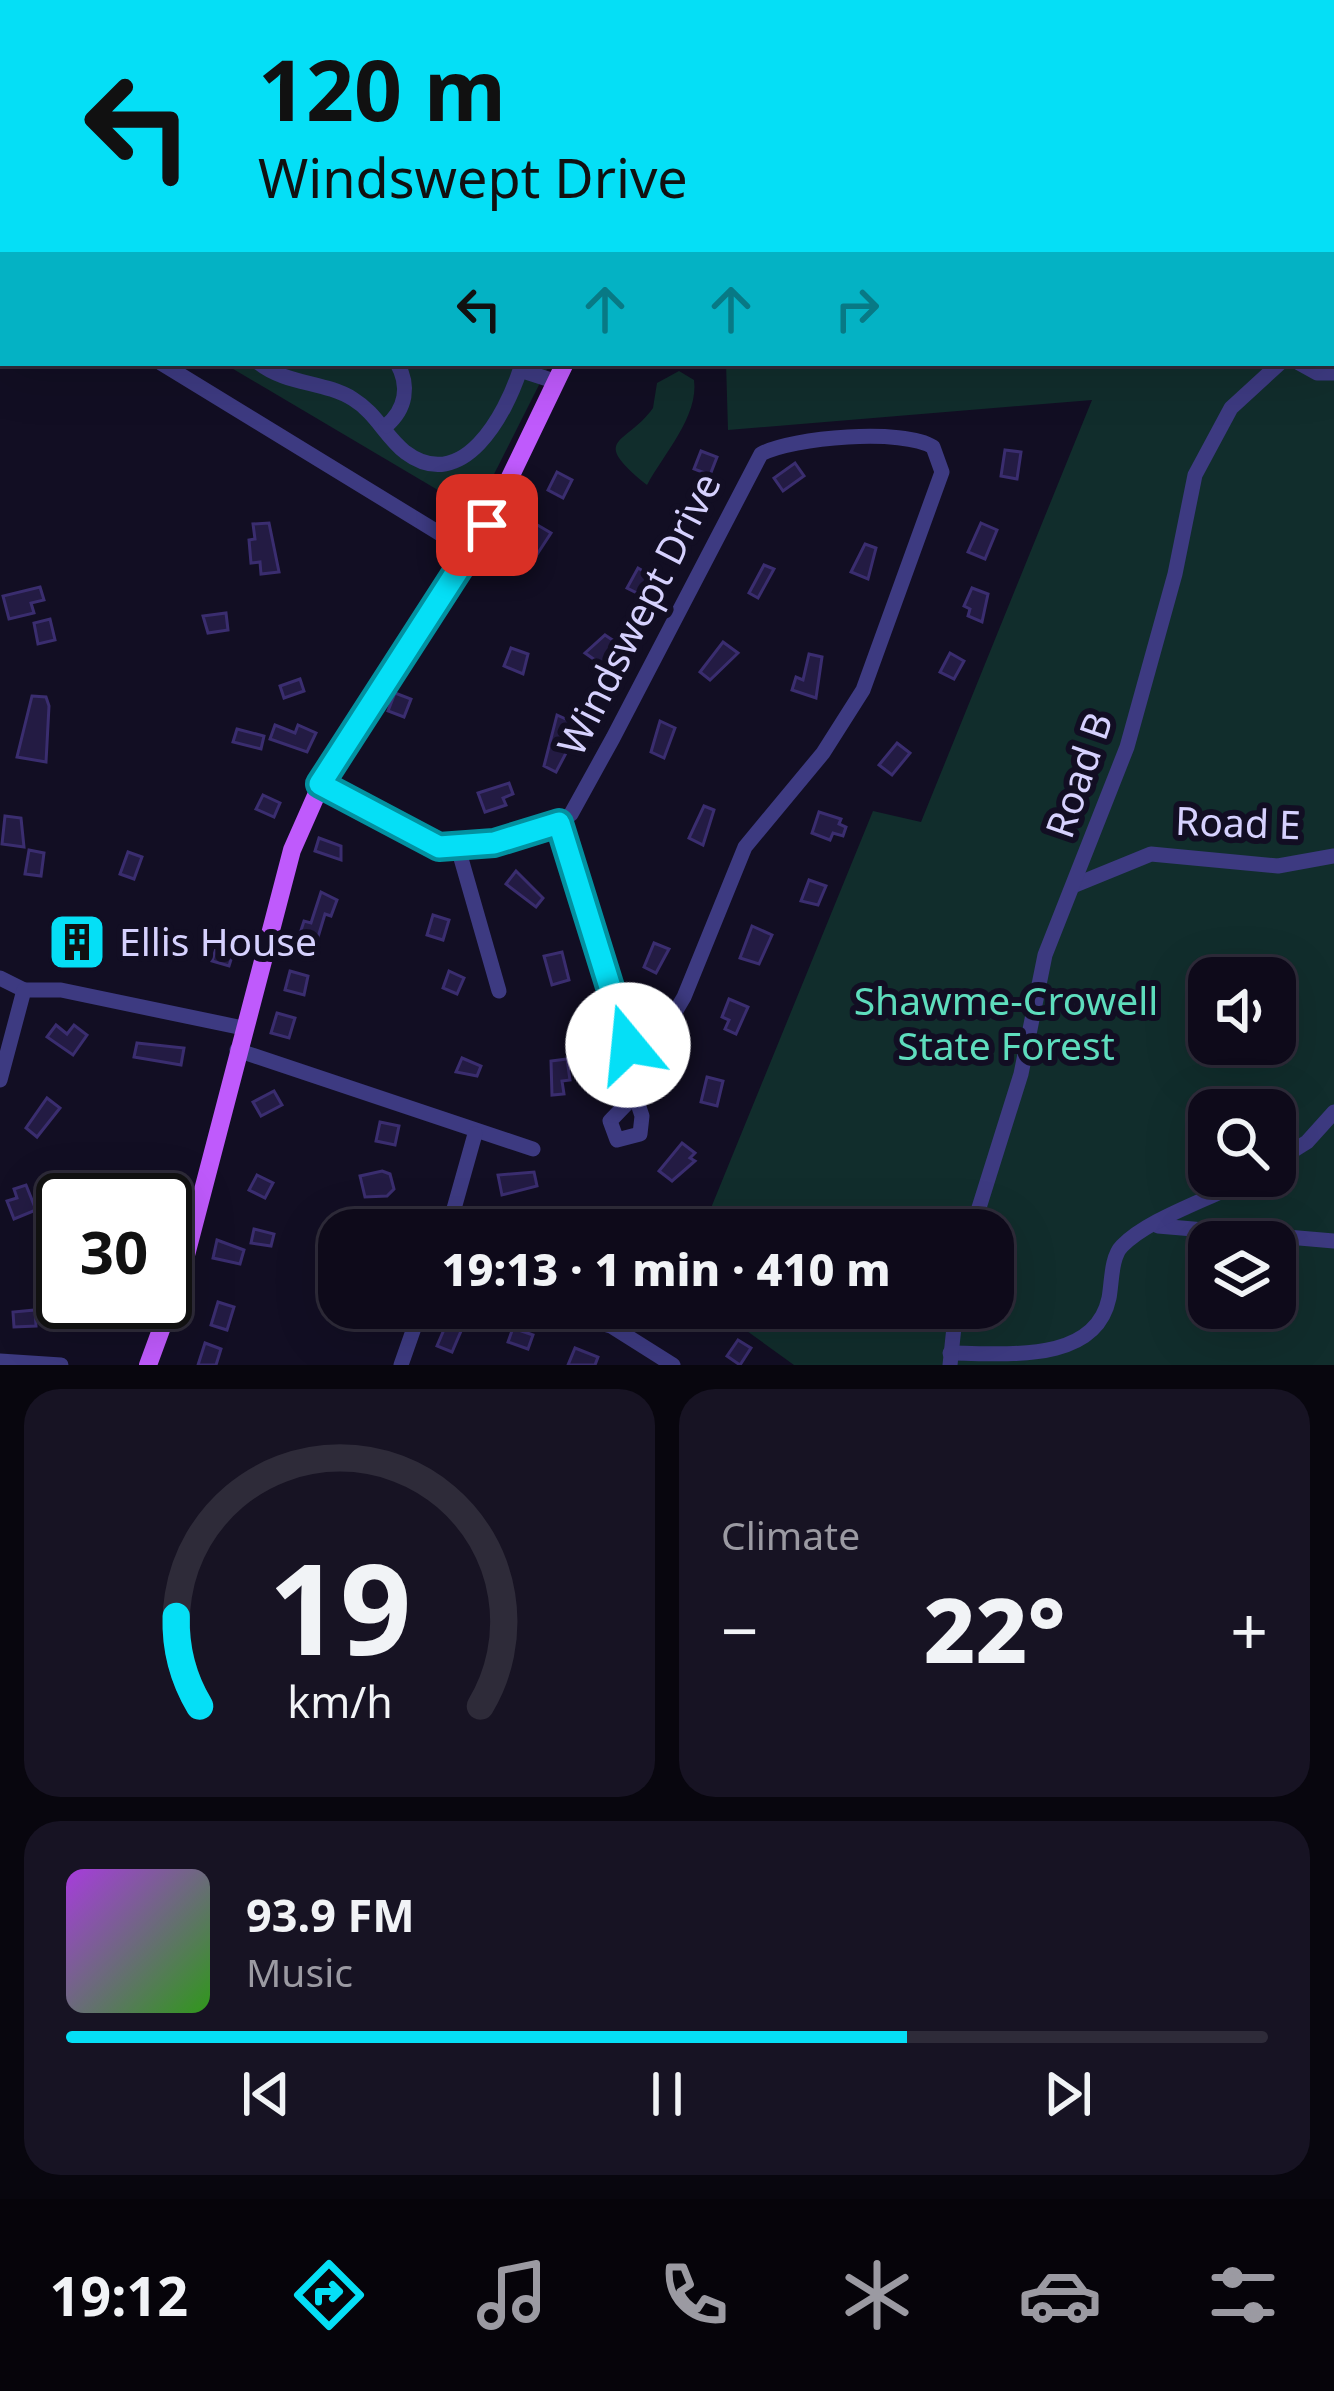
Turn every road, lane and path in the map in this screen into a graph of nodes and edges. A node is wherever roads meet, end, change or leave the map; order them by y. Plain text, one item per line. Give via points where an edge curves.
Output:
1 (166, 366) edge
2 (265, 366) edge
3 (398, 366) edge
4 (520, 366) edge
5 (565, 366) edge
6 (1277, 366) edge
7 (1304, 366) edge
8 (1334, 374) edge
9 (557, 382) junction
10 (386, 426) junction
11 (470, 552) junction
12 (320, 784) junction
13 (559, 823) junction
14 (458, 848) junction
15 (1334, 856) edge
16 (1075, 886) junction
17 (0, 978) edge
18 (25, 990) junction
19 (499, 991) dead end
20 (243, 1028) junction
21 (237, 1050) junction
22 (0, 1079) edge
23 (1334, 1112) edge
24 (475, 1134) junction
25 (532, 1149) dead end
26 (1296, 1149) edge
27 (1211, 1197) edge
28 (454, 1209) edge
29 (979, 1209) edge
30 (1155, 1226) junction
31 (1334, 1241) edge
32 (414, 1329) edge
33 (615, 1329) edge
34 (954, 1329) edge
35 (950, 1359) edge
36 (0, 1361) edge
37 (61, 1365) edge
38 (148, 1365) edge
39 (401, 1365) edge
40 (673, 1365) edge

1 - 11 street
2 - 10 street via 348,395
3 - 10 street via 406,389
4 - 9 street
4 - 10 street via 494,428 470,453 422,460
5 - 9 main road
6 - 16 street, Road B via 1232,408 1195,475 1127,747
7 - 8 street
9 - 11 main road
11 - 12 main road
12 - 14 street via 439,847
12 - 20 main road via 292,850
13 - 13 street, Windswept Drive via 623,720 761,454 816,440 915,439 933,447 942,472 863,690 745,847 683,997 635,1087
13 - 14 street
14 - 19 street
15 - 16 street, Road E via 1278,866 1151,854
16 - 29 street, Road B via 1045,955 1021,1074
17 - 18 street
18 - 20 street via 61,990
18 - 22 street
20 - 21 main road
21 - 24 street
21 - 38 main road via 180,1278
23 - 26 street
24 - 25 street
24 - 28 street
27 - 30 street
30 - 31 street
30 - 35 street via 1117,1250 1104,1319 1092,1332 1042,1351
32 - 39 street
33 - 40 street
34 - 35 street
36 - 37 street

